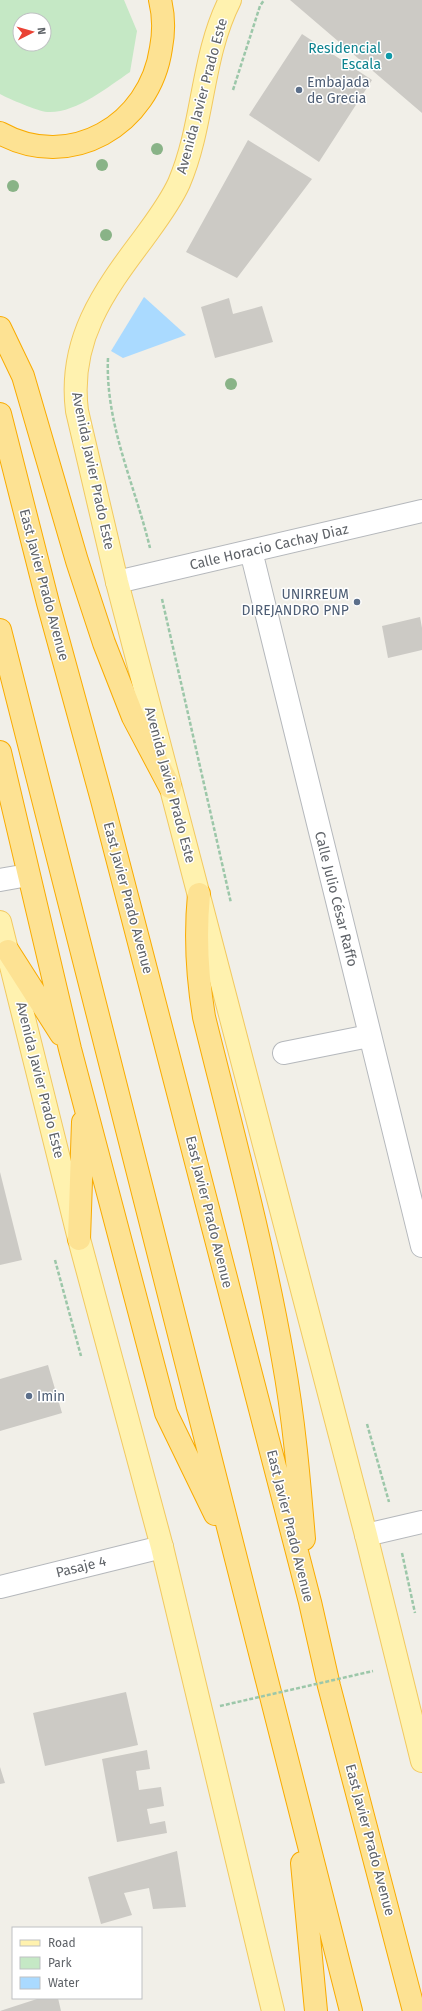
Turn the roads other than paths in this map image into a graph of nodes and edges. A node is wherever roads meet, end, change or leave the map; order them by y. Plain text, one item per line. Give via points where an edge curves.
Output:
1 (160, 0) edge
2 (230, 0) edge
3 (0, 133) edge
4 (0, 328) edge
5 (0, 414) edge
6 (422, 511) edge
7 (251, 551) junction
8 (117, 582) junction
9 (0, 630) edge
10 (0, 752) edge
11 (170, 787) junction
12 (28, 875) junction
13 (0, 880) edge
14 (198, 894) junction
15 (0, 922) edge
16 (8, 951) junction
17 (369, 1036) junction
18 (70, 1049) junction
19 (284, 1053) dead end
20 (84, 1101) junction
21 (79, 1239) junction
22 (422, 1246) edge
23 (422, 1522) edge
24 (366, 1535) junction
25 (162, 1546) junction
26 (236, 1556) junction
27 (0, 1587) edge
28 (310, 1602) junction
29 (422, 1760) edge
30 (296, 1802) junction
31 (399, 1951) junction
32 (422, 1989) edge
33 (273, 2011) edge
34 (316, 2011) edge
35 (351, 2011) edge
36 (414, 2011) edge

1 - 3 highway via 164,24 156,70 151,84 138,104 120,122 102,134 65,147 26,144
2 - 8 main road, Avenida Javier Prado Este via 212,49 186,164 178,184 157,220 97,304 78,357 74,390 77,411
4 - 11 highway via 23,376 104,643 133,717
5 - 28 highway, East Javier Prado Avenue
6 - 7 street, Calle Horacio Cachay Diaz
7 - 8 street, Calle Horacio Cachay Diaz
7 - 17 street, Calle Julio César Raffo
8 - 11 main road, Avenida Javier Prado Este
9 - 26 highway
10 - 12 highway
11 - 14 main road, Avenida Javier Prado Este
12 - 13 street
12 - 18 highway
14 - 24 main road
14 - 28 highway via 196,943 204,1017 266,1268 284,1360
15 - 16 main road, Avenida Javier Prado Este
16 - 18 highway
16 - 21 main road, Avenida Javier Prado Este
17 - 19 street
17 - 22 street, Calle Julio César Raffo
18 - 20 highway
20 - 21 highway
20 - 26 highway via 166,1413
21 - 25 main road
23 - 24 street
24 - 29 main road
25 - 27 street, Pasaje 4
25 - 33 main road
26 - 30 highway
28 - 31 highway, East Javier Prado Avenue via 329,1686
30 - 34 highway
30 - 35 highway
31 - 32 highway
31 - 36 highway, East Javier Prado Avenue

